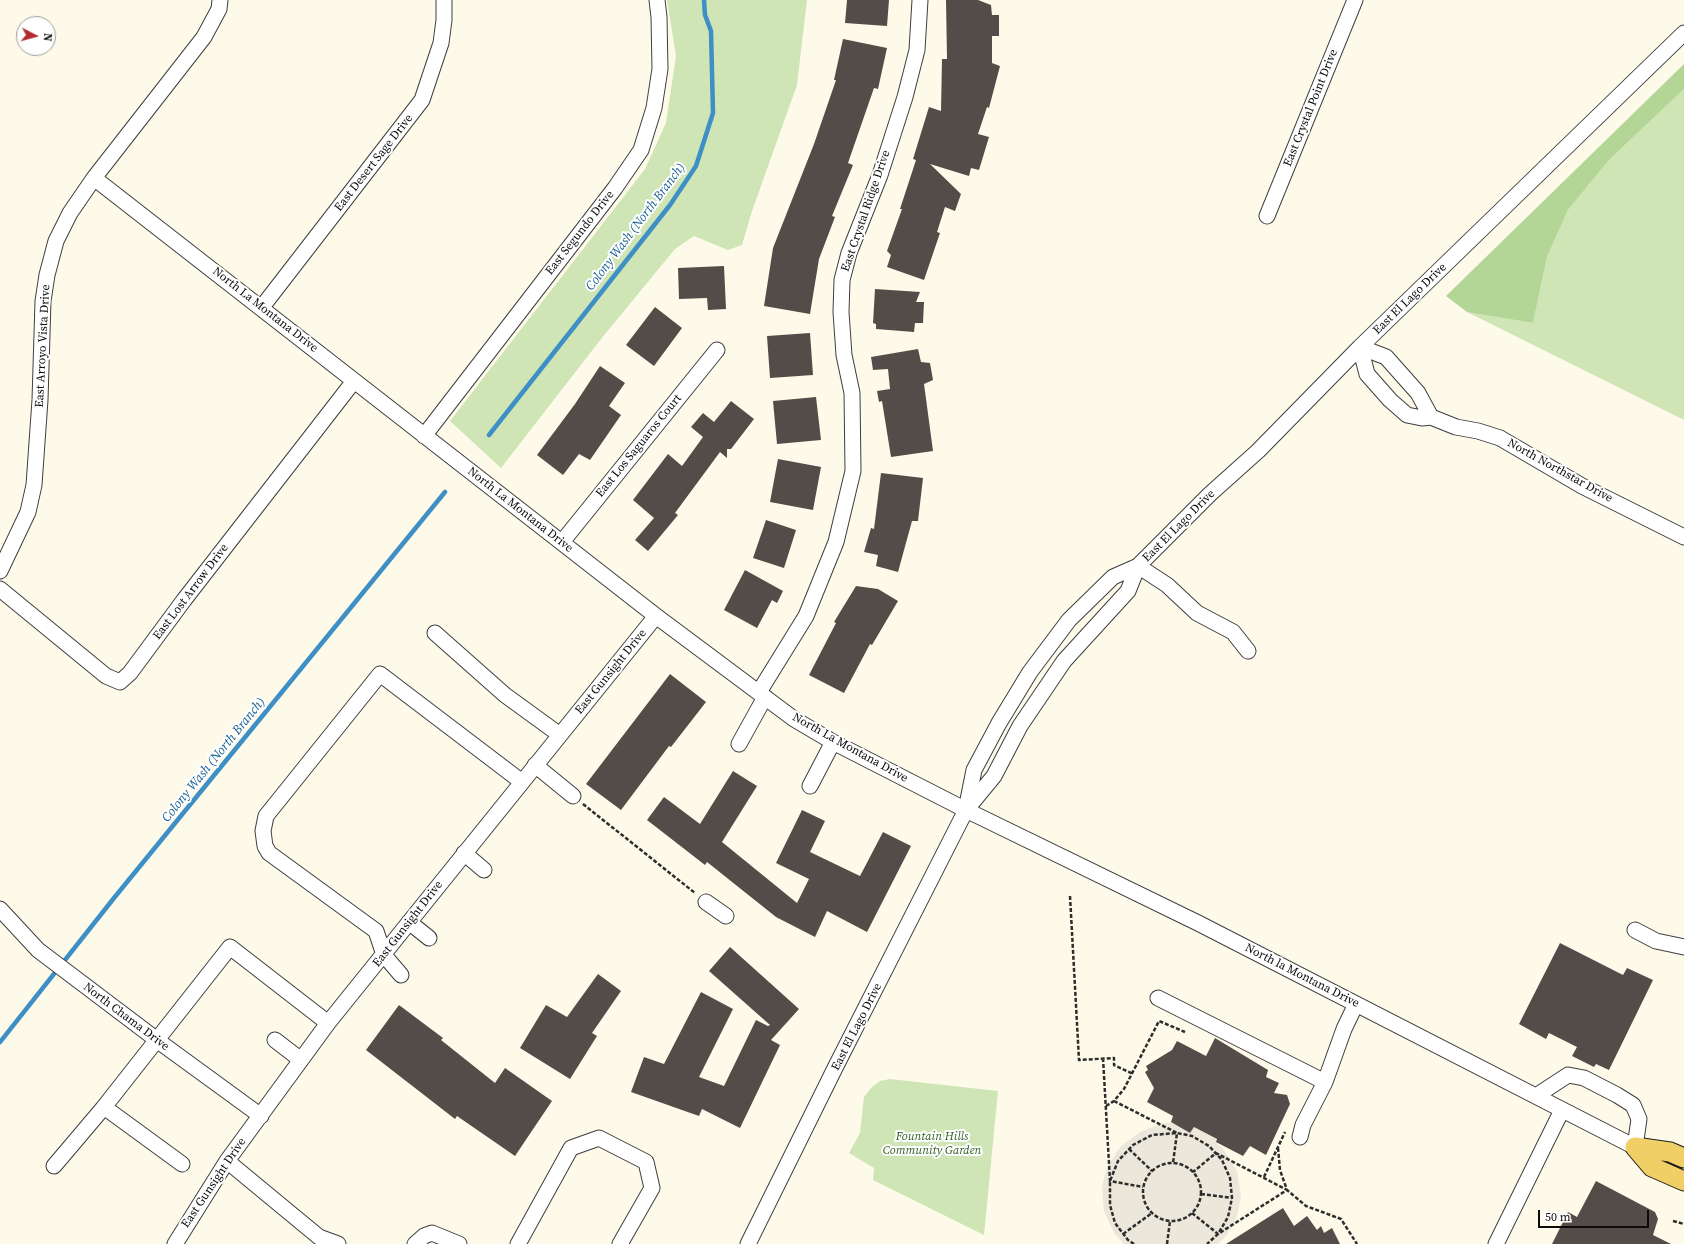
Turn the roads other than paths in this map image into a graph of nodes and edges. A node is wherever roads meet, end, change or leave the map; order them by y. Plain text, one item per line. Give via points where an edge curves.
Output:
1 (220, 0) edge
2 (444, 0) edge
3 (657, 0) edge
4 (920, 0) edge
5 (1355, 0) edge
6 (1684, 33) edge
7 (94, 178) junction
8 (1267, 216) dead end
9 (262, 307) junction
10 (1360, 347) junction
11 (717, 350) dead end
12 (354, 381) junction
13 (1408, 382) junction
14 (1390, 400) junction
15 (1431, 417) junction
16 (424, 436) junction
17 (1684, 537) edge
18 (562, 542) junction
19 (1138, 566) junction
20 (0, 571) edge
21 (0, 589) edge
22 (656, 616) junction
23 (435, 632) dead end
24 (1248, 651) dead end
25 (762, 694) junction
26 (560, 734) junction
27 (833, 742) junction
28 (739, 744) dead end
29 (535, 766) junction
30 (522, 782) junction
31 (810, 786) dead end
32 (573, 796) road end
33 (966, 810) junction
34 (464, 854) junction
35 (484, 870) dead end
36 (706, 902) road end
37 (0, 908) edge
38 (726, 916) dead end
39 (409, 922) junction
40 (1635, 930) dead end
41 (429, 938) dead end
42 (1684, 947) edge
43 (384, 955) junction
44 (401, 975) dead end
45 (1158, 998) dead end
46 (1356, 1004) junction
47 (328, 1023) junction
48 (275, 1040) dead end
49 (157, 1041) junction
50 (301, 1060) junction
51 (1325, 1082) junction
52 (1536, 1096) junction
53 (104, 1107) junction
54 (1562, 1110) junction
55 (261, 1116) junction
56 (1300, 1137) dead end
57 (1635, 1147) junction
58 (1684, 1158) edge
59 (227, 1161) junction
60 (182, 1164) dead end
61 (54, 1166) dead end
62 (1684, 1180) edge
63 (175, 1244) edge
64 (338, 1244) edge
65 (415, 1244) edge
66 (459, 1244) edge
67 (518, 1244) edge
68 (620, 1244) edge
69 (748, 1244) edge
70 (1496, 1244) edge

1 - 7 street, East Arroyo Vista Drive via 219,9 204,37
2 - 9 street, East Desert Sage Drive via 441,43 422,100
3 - 16 street, East Segundo Drive via 660,69 654,108 641,150 615,188
4 - 25 street, East Crystal Ridge Drive via 917,50 904,97 880,176 849,253 842,280 844,355 852,392 853,471 836,542 806,616
5 - 8 street, East Crystal Point Drive
6 - 10 street, East El Lago Drive
7 - 9 street, North La Montana Drive
7 - 20 street, East Arroyo Vista Drive via 70,213 56,241 47,275 42,323 34,485 28,512
9 - 12 street, North La Montana Drive
10 - 13 street via 1386,356
10 - 14 street, North Northstar Drive via 1367,374
10 - 19 street, East El Lago Drive via 1258,451 1210,494
11 - 18 street, East Los Saguaros Court
12 - 16 street, North La Montana Drive
12 - 21 street, East Lost Arrow Drive via 130,673 120,682 106,676
13 - 14 street
13 - 15 street via 1418,393
14 - 15 street, North Northstar Drive via 1407,415
15 - 17 street, North Northstar Drive via 1456,427 1500,438 1582,486
16 - 18 street, North La Montana Drive
18 - 22 street, North La Montana Drive
19 - 24 street via 1167,585 1196,613 1233,632
19 - 33 street, East El Lago Drive via 1128,591 1064,661 1020,726 994,776
19 - 33 street, East El Lago Drive via 1112,576 1094,593 1069,620 1030,672 974,770
22 - 25 street, North La Montana Drive
22 - 26 street, East Gunsight Drive
23 - 26 street via 506,694
25 - 27 street, North La Montana Drive via 794,719
25 - 28 street, East Crystal Ridge Drive
26 - 29 street, East Gunsight Drive
27 - 31 street
27 - 33 street, North La Montana Drive
29 - 30 street, East Gunsight Drive
29 - 32 street
30 - 34 street, East Gunsight Drive
30 - 43 street via 380,674 266,816 262,831 269,853 376,931
33 - 46 street, North la Montana Drive via 1198,923
33 - 69 street, East El Lago Drive
34 - 35 street
34 - 39 street, East Gunsight Drive
36 - 38 street
37 - 49 street, North Chama Drive via 38,950
39 - 41 street
39 - 43 street, East Gunsight Drive
40 - 42 street via 1656,941
43 - 44 street
43 - 47 street, East Gunsight Drive
45 - 51 street
46 - 51 street via 1344,1028
46 - 52 street, North la Montana Drive
47 - 49 street via 230,947
47 - 50 street, East Gunsight Drive
48 - 50 street
49 - 53 street
49 - 55 street, North Chama Drive
50 - 55 street, East Gunsight Drive
51 - 56 street
52 - 54 street, North la Montana Drive
52 - 57 street via 1568,1075 1584,1078 1618,1095 1632,1105 1639,1119
53 - 60 street
53 - 61 street
54 - 57 street, North la Montana Drive
54 - 70 street
55 - 59 street, East Gunsight Drive
57 - 58 main road via 1670,1152
57 - 62 main road via 1652,1167
59 - 63 street, East Gunsight Drive
59 - 64 street via 319,1237
65 - 66 street via 432,1233
67 - 68 street via 571,1148 600,1138 646,1162 652,1188

